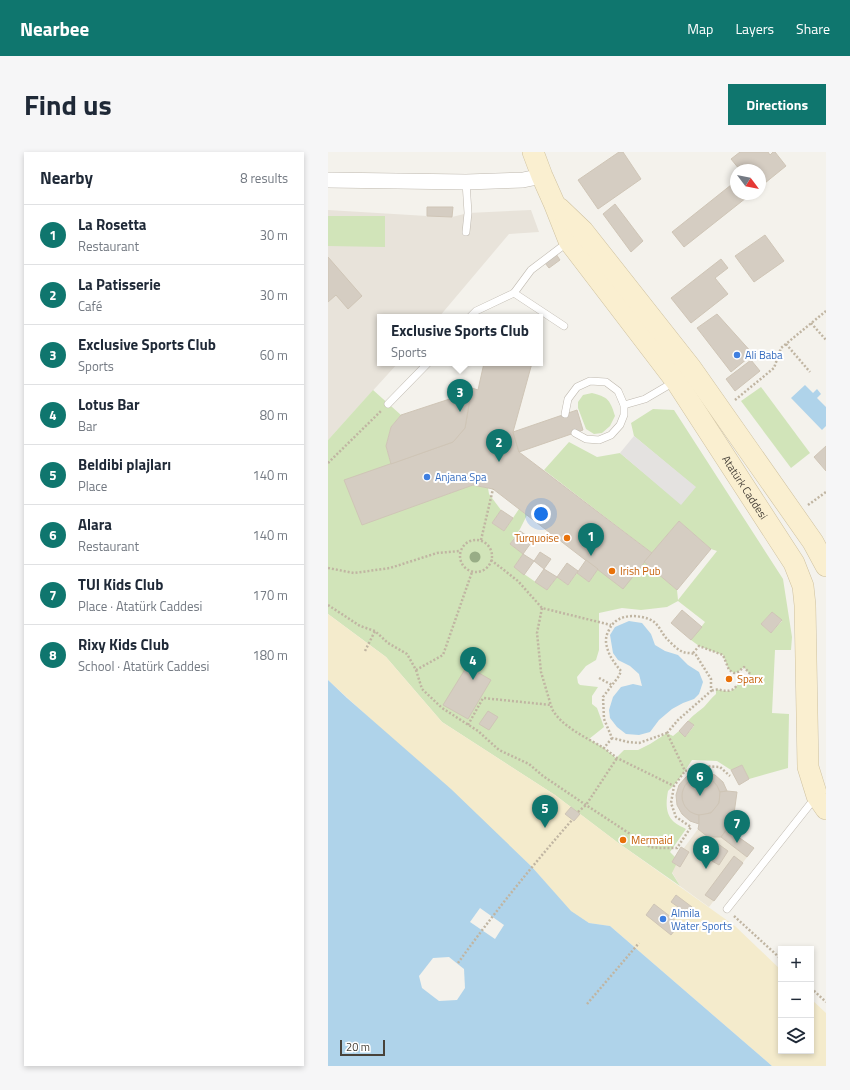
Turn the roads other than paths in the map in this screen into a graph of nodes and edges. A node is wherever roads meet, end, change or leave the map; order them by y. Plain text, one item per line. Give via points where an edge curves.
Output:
1 (533, 152) edge
2 (542, 176) junction
3 (328, 180) edge
4 (466, 182) junction
5 (466, 232) dead end
6 (576, 236) junction
7 (514, 293) junction
8 (473, 314) edge
9 (564, 326) dead end
10 (425, 366) edge
11 (683, 375) junction
12 (388, 404) road end
13 (624, 405) junction
14 (565, 414) dead end
15 (575, 433) dead end
16 (826, 566) edge
17 (822, 803) edge
18 (727, 909) road end

1 - 2 street, Atatürk Caddesi
2 - 4 street via 523,180
2 - 6 street, Atatürk Caddesi via 554,203
3 - 4 street
4 - 5 lane
6 - 7 lane via 531,270
6 - 11 street, Atatürk Caddesi
7 - 8 lane
7 - 9 lane
10 - 12 lane
11 - 13 lane via 645,399
11 - 16 street, Atatürk Caddesi via 813,542
11 - 17 street, Atatürk Caddesi via 794,563 803,586 806,605 808,767
13 - 14 lane via 618,391 606,382 590,381 577,387 568,399
13 - 15 lane via 624,416 620,426 611,435 599,440 586,439
17 - 18 lane

